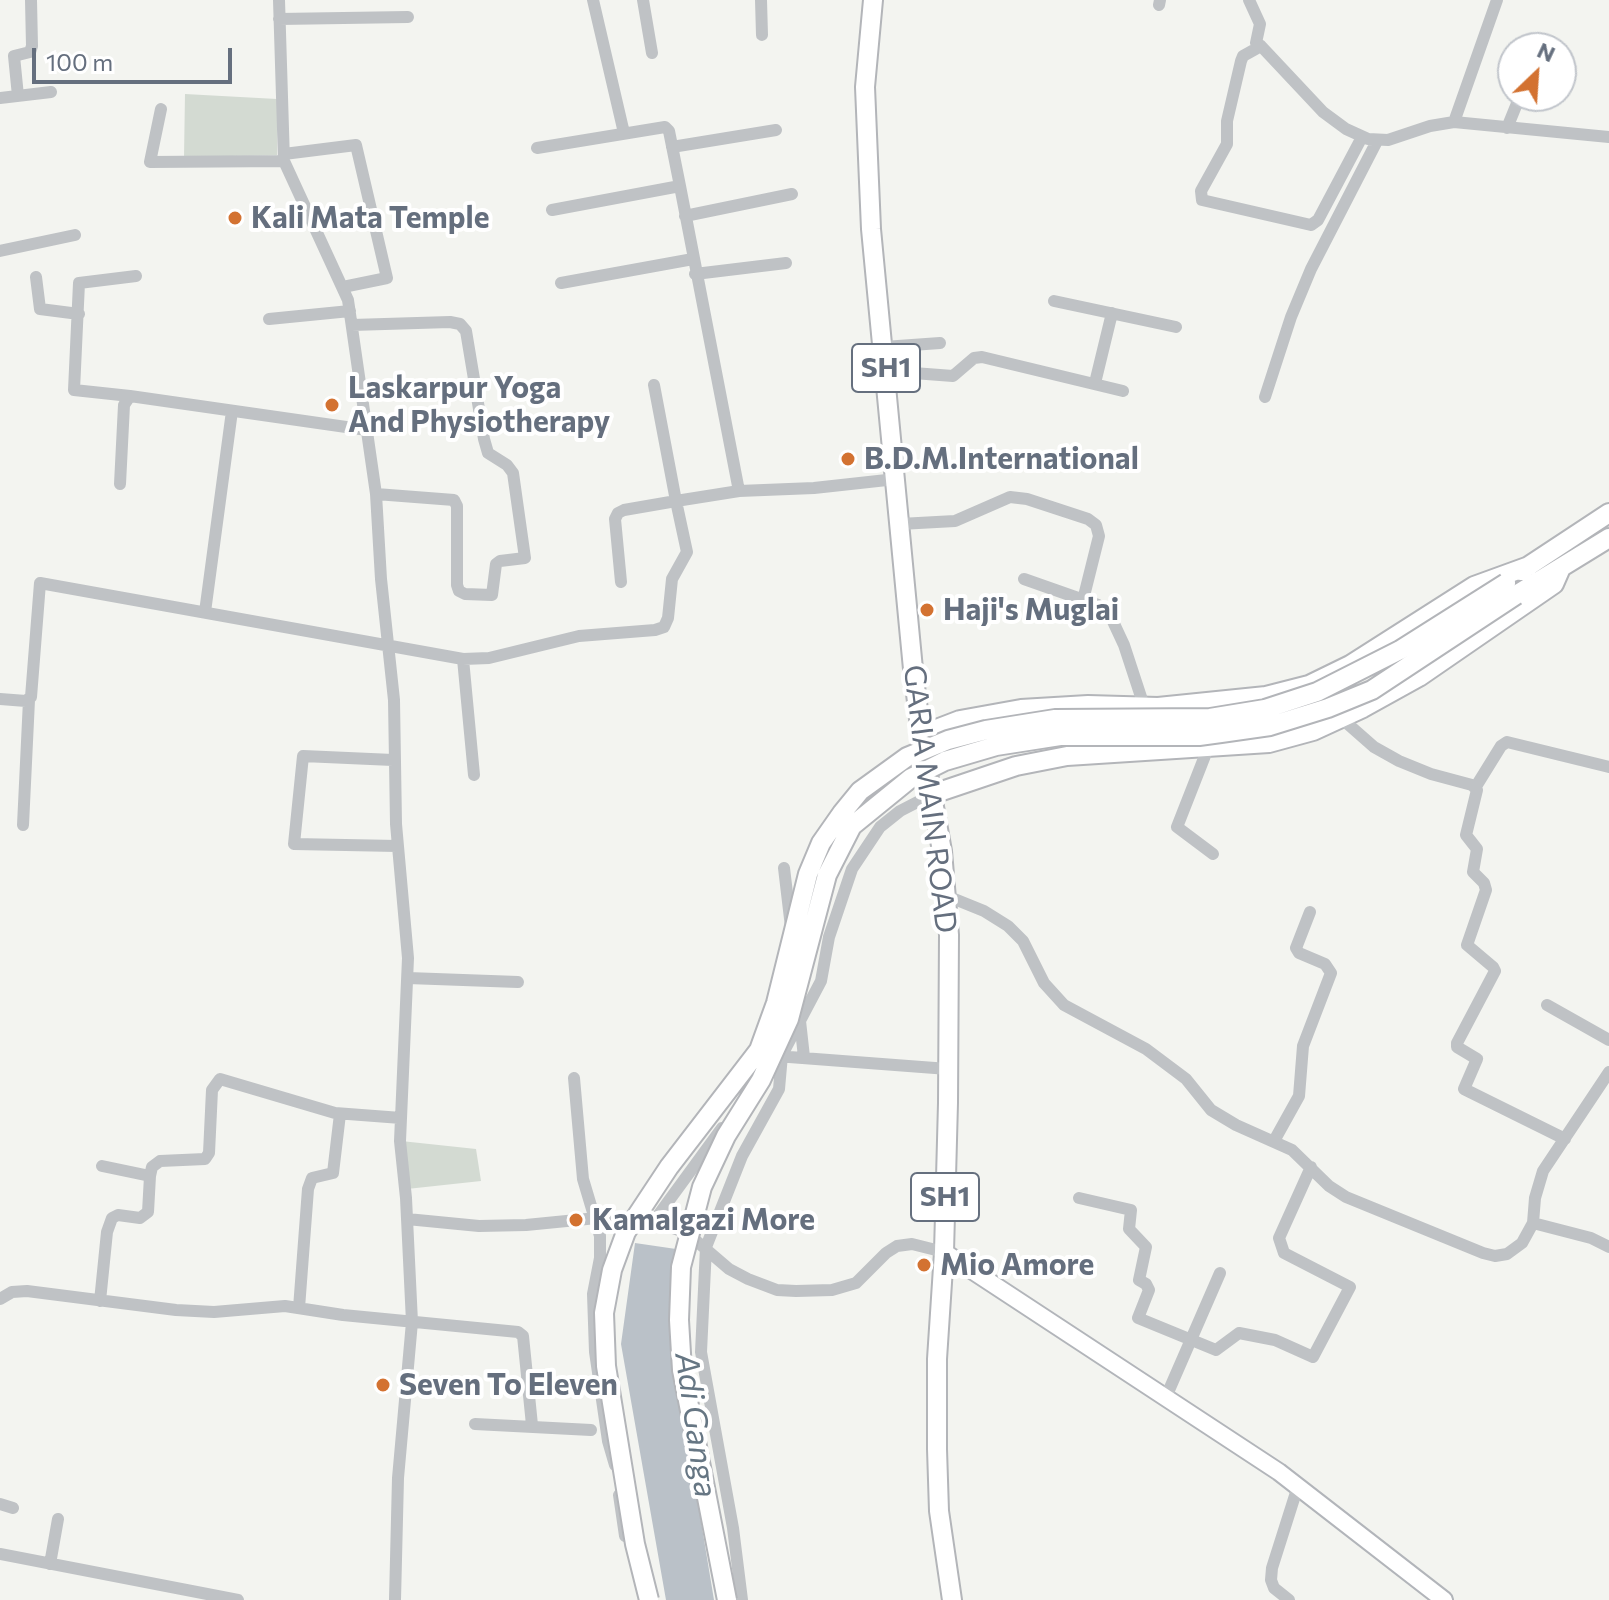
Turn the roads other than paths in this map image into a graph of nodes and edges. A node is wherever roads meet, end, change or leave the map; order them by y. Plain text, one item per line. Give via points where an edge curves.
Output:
1 (31, 0) edge
2 (279, 0) edge
3 (593, 0) edge
4 (643, 0) edge
5 (761, 0) edge
6 (873, 0) edge
7 (1249, 0) edge
8 (1497, 0) edge
9 (408, 17) dead end
10 (279, 19) junction
11 (762, 35) dead end
12 (1261, 46) junction
13 (652, 53) dead end
14 (51, 92) dead end
15 (18, 96) junction
16 (0, 98) edge
17 (161, 109) dead end
18 (1514, 112) edge
19 (1454, 122) junction
20 (1507, 128) junction
21 (776, 130) dead end
22 (624, 133) junction
23 (1362, 137) junction
24 (1609, 137) edge
25 (1377, 141) junction
26 (672, 147) junction
27 (537, 148) dead end
28 (284, 157) junction
29 (680, 186) junction
30 (792, 194) dead end
31 (552, 210) dead end
32 (685, 216) junction
33 (75, 235) dead end
34 (0, 251) edge
35 (693, 259) junction
36 (786, 263) dead end
37 (695, 274) junction
38 (136, 276) dead end
39 (36, 277) dead end
40 (561, 283) dead end
41 (343, 287) junction
42 (1054, 301) dead end
43 (350, 311) junction
44 (1112, 313) junction
45 (79, 314) junction
46 (269, 319) dead end
47 (352, 325) junction
48 (1176, 327) dead end
49 (940, 343) dead end
50 (884, 347) junction
51 (887, 371) junction
52 (1095, 383) junction
53 (654, 385) dead end
54 (1123, 391) dead end
55 (130, 396) junction
56 (1265, 397) dead end
57 (232, 411) junction
58 (367, 430) junction
59 (896, 479) junction
60 (120, 484) dead end
61 (739, 491) junction
62 (376, 494) junction
63 (676, 501) junction
64 (1609, 513) edge
65 (900, 524) junction
66 (1609, 538) edge
67 (1529, 566) junction
68 (1561, 568) junction
69 (1024, 579) dead end
70 (621, 582) dead end
71 (1511, 589) junction
72 (1083, 600) junction
73 (205, 612) junction
74 (390, 646) junction
75 (463, 659) junction
76 (0, 699) edge
77 (29, 700) junction
78 (1144, 706) junction
79 (1341, 718) junction
80 (921, 735) junction
81 (1208, 748) junction
82 (393, 760) junction
83 (1609, 767) edge
84 (474, 775) dead end
85 (1475, 788) junction
86 (933, 794) junction
87 (23, 825) dead end
88 (397, 846) junction
89 (1213, 854) dead end
90 (784, 868) dead end
91 (947, 896) junction
92 (1310, 912) dead end
93 (408, 978) junction
94 (518, 982) dead end
95 (1547, 1005) dead end
96 (800, 1019) junction
97 (1609, 1040) edge
98 (782, 1055) junction
99 (804, 1057) junction
100 (747, 1058) dead end
101 (948, 1069) junction
102 (1609, 1072) edge
103 (574, 1078) dead end
104 (340, 1114) junction
105 (401, 1118) junction
106 (1565, 1139) junction
107 (1274, 1141) junction
108 (102, 1166) dead end
109 (1311, 1167) junction
110 (150, 1176) junction
111 (1079, 1198) dead end
112 (597, 1218) junction
113 (407, 1219) junction
114 (654, 1221) junction
115 (1533, 1223) junction
116 (706, 1247) junction
117 (1609, 1247) edge
118 (944, 1252) junction
119 (1220, 1273) dead end
120 (0, 1299) edge
121 (100, 1301) junction
122 (299, 1308) junction
123 (412, 1322) junction
124 (1191, 1339) junction
125 (1166, 1397) junction
126 (475, 1424) dead end
127 (532, 1425) junction
128 (591, 1430) dead end
129 (1298, 1486) junction
130 (0, 1504) edge
131 (13, 1508) dead end
132 (58, 1519) dead end
133 (0, 1554) edge
134 (50, 1564) junction
135 (192, 1595) edge
136 (238, 1600) edge
137 (395, 1600) edge
138 (640, 1600) edge
139 (649, 1600) edge
140 (727, 1600) edge
141 (742, 1600) edge
142 (952, 1600) edge
143 (1289, 1600) edge
144 (1444, 1600) edge

1 - 15 street via 32,46 30,52 14,56
2 - 10 street
3 - 22 street
4 - 13 street
5 - 11 street
6 - 50 main road, GARIA MAIN ROAD / SH1 via 865,87 871,229
7 - 12 street via 1260,24 1256,43
8 - 19 street
9 - 10 street
10 - 28 street
12 - 23 street via 1323,112
12 - 23 street via 1241,61 1227,144 1201,191 1202,200 1311,225
14 - 15 street
15 - 16 street
17 - 28 street via 150,162
18 - 20 street
19 - 20 street
19 - 25 street
20 - 24 street
21 - 26 street
22 - 26 street via 665,127
22 - 27 street
23 - 25 street
25 - 56 street via 1311,269
26 - 29 street
28 - 41 street
28 - 41 street via 356,145 387,278
29 - 31 street
29 - 32 street
30 - 32 street
32 - 35 street
33 - 34 street
35 - 37 street
35 - 40 street
36 - 37 street
37 - 61 street
38 - 45 street via 79,283
39 - 45 street via 40,309
41 - 43 street
42 - 44 street
43 - 46 street
43 - 47 street
44 - 48 street
44 - 52 street
45 - 55 street via 74,390
47 - 58 street
47 - 62 street via 450,322 466,331 488,453 513,473 525,558 496,564 492,595 465,594 457,585 454,500
49 - 50 street
50 - 51 main road, GARIA MAIN ROAD / SH1
51 - 52 street via 953,376 982,357
51 - 59 main road, GARIA MAIN ROAD / SH1
52 - 54 street
53 - 63 street
55 - 57 street
55 - 60 street via 124,405
57 - 58 street
57 - 73 street
58 - 62 street
59 - 61 street
59 - 65 main road, GARIA MAIN ROAD / SH1
61 - 63 street
62 - 74 street
63 - 70 street via 618,513
63 - 75 street via 687,552 672,579 664,627 579,636 520,652
64 - 67 main road
65 - 72 street via 955,521 1010,497 1088,519 1099,536
65 - 80 main road, GARIA MAIN ROAD / SH1
66 - 68 main road
67 - 71 main road
67 - 78 main road via 1474,586 1309,685 1256,698
68 - 71 main road
68 - 79 main road via 1554,584 1497,625 1419,677
69 - 72 street
71 - 139 main road, bridge via 1317,692 1265,709 1210,718 1055,719 986,730 907,757 860,791 821,843 808,874 759,1050 669,1167 626,1232 612,1270 604,1313 606,1366
71 - 140 main road, bridge via 1372,690 1328,708 1270,726 1199,736 1060,736 996,746 911,778 852,826 827,875 789,1019 702,1187 681,1267 682,1370
72 - 78 street via 1098,605 1116,625
73 - 74 street
73 - 77 street via 40,583
74 - 75 street
74 - 82 street
75 - 84 street
76 - 77 street
77 - 87 street
78 - 80 main road via 1021,709 960,720
79 - 81 main road via 1269,743
79 - 85 street via 1399,761
80 - 86 main road, GARIA MAIN ROAD / SH1
81 - 86 main road via 1067,756 1016,766
81 - 89 street via 1177,827
82 - 88 street
82 - 88 street via 303,756 294,844
83 - 85 street via 1507,742
85 - 106 street via 1466,835 1477,849 1473,872 1486,887 1467,945 1495,971 1457,1043 1477,1059 1464,1089
86 - 91 main road, GARIA MAIN ROAD / SH1
86 - 96 street via 880,827 852,869 829,937 821,981
88 - 93 street
90 - 96 street
91 - 101 main road, GARIA MAIN ROAD / SH1
91 - 107 street via 1008,926 1064,1005 1159,1058 1223,1118
92 - 107 street via 1296,948 1331,973 1303,1046 1299,1096
93 - 94 street
93 - 105 street
95 - 97 street
96 - 98 street
96 - 99 street
98 - 99 street
98 - 100 street
98 - 114 street via 762,1069
98 - 116 street via 779,1089 742,1156
99 - 101 street
101 - 118 main road, GARIA MAIN ROAD / SH1
102 - 106 street
103 - 112 street via 583,1179
104 - 105 street
104 - 110 street via 220,1079 212,1090 205,1159 160,1161
104 - 122 street via 333,1173 312,1178 308,1189
105 - 113 street
106 - 115 street via 1539,1181
107 - 109 street
108 - 110 street
109 - 115 street via 1346,1197 1483,1253 1507,1254 1522,1243
109 - 124 street via 1279,1238 1284,1253 1350,1287 1313,1357 1275,1340 1239,1333 1216,1350
110 - 121 street via 148,1212 140,1218 112,1218
111 - 124 street via 1131,1210 1129,1229 1146,1247 1139,1280 1149,1290 1138,1318
112 - 113 street via 495,1226
112 - 114 street
112 - 138 street via 595,1352
113 - 123 street
114 - 116 street via 687,1233
115 - 117 street
116 - 118 street via 748,1279 777,1290 807,1291 856,1283 897,1246
116 - 141 street via 701,1352
118 - 125 main road
118 - 142 main road, GARIA MAIN ROAD / SH1 via 937,1449 939,1511
119 - 124 street
120 - 121 street via 27,1291
121 - 122 street via 214,1312
122 - 123 street
123 - 127 street via 522,1334
123 - 137 street via 398,1478
124 - 125 street
125 - 129 main road
126 - 127 street
127 - 128 street
129 - 143 street via 1271,1580
129 - 144 main road
130 - 131 street
132 - 134 street
133 - 134 street
134 - 135 street
135 - 136 street

